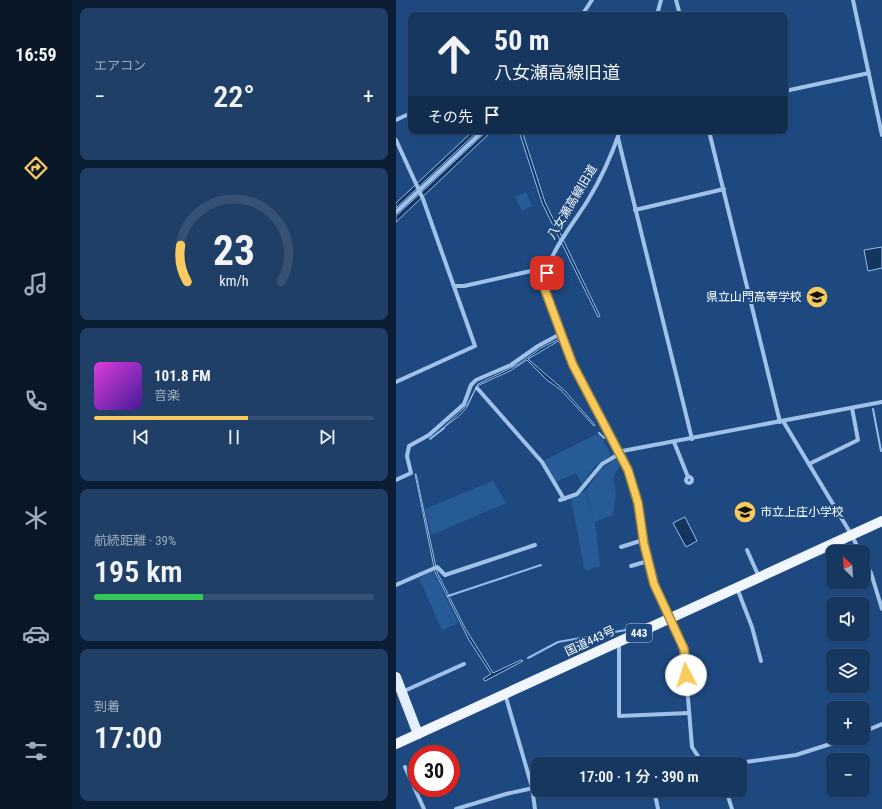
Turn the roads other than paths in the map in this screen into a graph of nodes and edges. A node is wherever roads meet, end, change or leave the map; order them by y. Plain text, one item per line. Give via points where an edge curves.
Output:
1 (592, 0) edge
2 (661, 0) edge
3 (676, 0) edge
4 (853, 0) edge
5 (584, 12) edge
6 (658, 12) edge
7 (679, 12) edge
8 (869, 73) junction
9 (788, 90) edge
10 (408, 114) edge
11 (396, 120) edge
12 (480, 134) edge
13 (619, 134) edge
14 (710, 134) edge
15 (882, 135) edge
16 (618, 138) junction
17 (396, 140) edge
18 (724, 189) junction
19 (419, 190) junction
20 (635, 210) junction
21 (396, 212) edge
22 (548, 271) junction
23 (454, 286) junction
24 (560, 334) junction
25 (396, 382) edge
26 (477, 388) dead end
27 (882, 402) edge
28 (852, 408) junction
29 (781, 422) junction
30 (692, 439) junction
31 (674, 442) junction
32 (618, 453) junction
33 (809, 464) junction
34 (688, 477) dead end
35 (396, 480) edge
36 (882, 521) edge
37 (852, 537) junction
38 (643, 540) junction
39 (535, 545) dead end
40 (856, 545) edge
41 (621, 547) dead end
42 (747, 550) dead end
43 (648, 561) junction
44 (631, 566) dead end
45 (870, 571) edge
46 (760, 577) junction
47 (396, 585) edge
48 (737, 588) junction
49 (882, 609) edge
50 (671, 618) junction
51 (619, 642) junction
52 (761, 661) dead end
53 (464, 664) dead end
54 (396, 677) edge
55 (402, 692) junction
56 (505, 694) junction
57 (689, 713) junction
58 (882, 724) edge
59 (870, 729) edge
60 (418, 734) junction
61 (396, 744) edge
62 (827, 745) edge
63 (698, 757) edge
64 (747, 762) edge
65 (405, 767) dead end
66 (531, 784) edge
67 (531, 787) edge
68 (533, 797) edge
69 (655, 797) edge
70 (728, 797) edge
71 (424, 809) edge
72 (456, 809) edge
73 (535, 809) edge
74 (658, 809) edge
75 (732, 809) edge

1 - 5 street
2 - 6 street
3 - 7 street
4 - 8 street
8 - 9 street
8 - 15 street
10 - 11 street
12 - 19 street
13 - 16 street, 八女瀬高線旧道
14 - 18 street
16 - 20 street
16 - 22 street, 八女瀬高線旧道 via 588,199 558,246
17 - 19 street
18 - 20 street
18 - 29 street
19 - 21 street
19 - 23 street
20 - 30 street
22 - 23 street via 540,269
22 - 24 street, 八女瀬高線旧道 via 545,290
23 - 25 street via 475,346
24 - 32 street, 八女瀬高線旧道
24 - 35 street via 511,365 476,380 471,385 464,404 429,435 409,446 406,456 411,473
26 - 32 street via 542,462 562,500 577,494 602,464
27 - 28 street
28 - 29 street
28 - 33 street via 858,440
29 - 30 street
29 - 33 street
30 - 31 street
31 - 32 street
31 - 34 street
32 - 38 street, 八女瀬高線旧道 via 634,487
33 - 37 street
36 - 37 highway, 国道443号 / 443
37 - 40 street
37 - 46 highway, 国道443号 / 443
38 - 41 street
38 - 43 street, 八女瀬高線旧道
39 - 47 street via 445,575 437,567
42 - 46 street
43 - 44 street
43 - 50 street, 八女瀬高線旧道 via 654,584
45 - 49 street
46 - 48 highway, 国道443号 / 443
48 - 50 highway, 国道443号 / 443
48 - 52 street via 752,627
50 - 51 highway, 国道443号 / 443
50 - 57 street, 八女瀬高線旧道 via 684,649
51 - 56 highway, 国道443号 / 443
51 - 57 street via 619,716
53 - 55 street
54 - 55 main road
55 - 60 main road
56 - 60 highway, 国道443号 / 443
56 - 66 street
57 - 63 street, 八女瀬高線旧道 via 692,747
58 - 59 street
60 - 61 highway, 国道443号 / 443
62 - 64 street via 796,755
65 - 71 street
67 - 72 street
68 - 73 street
69 - 74 street
70 - 75 street

